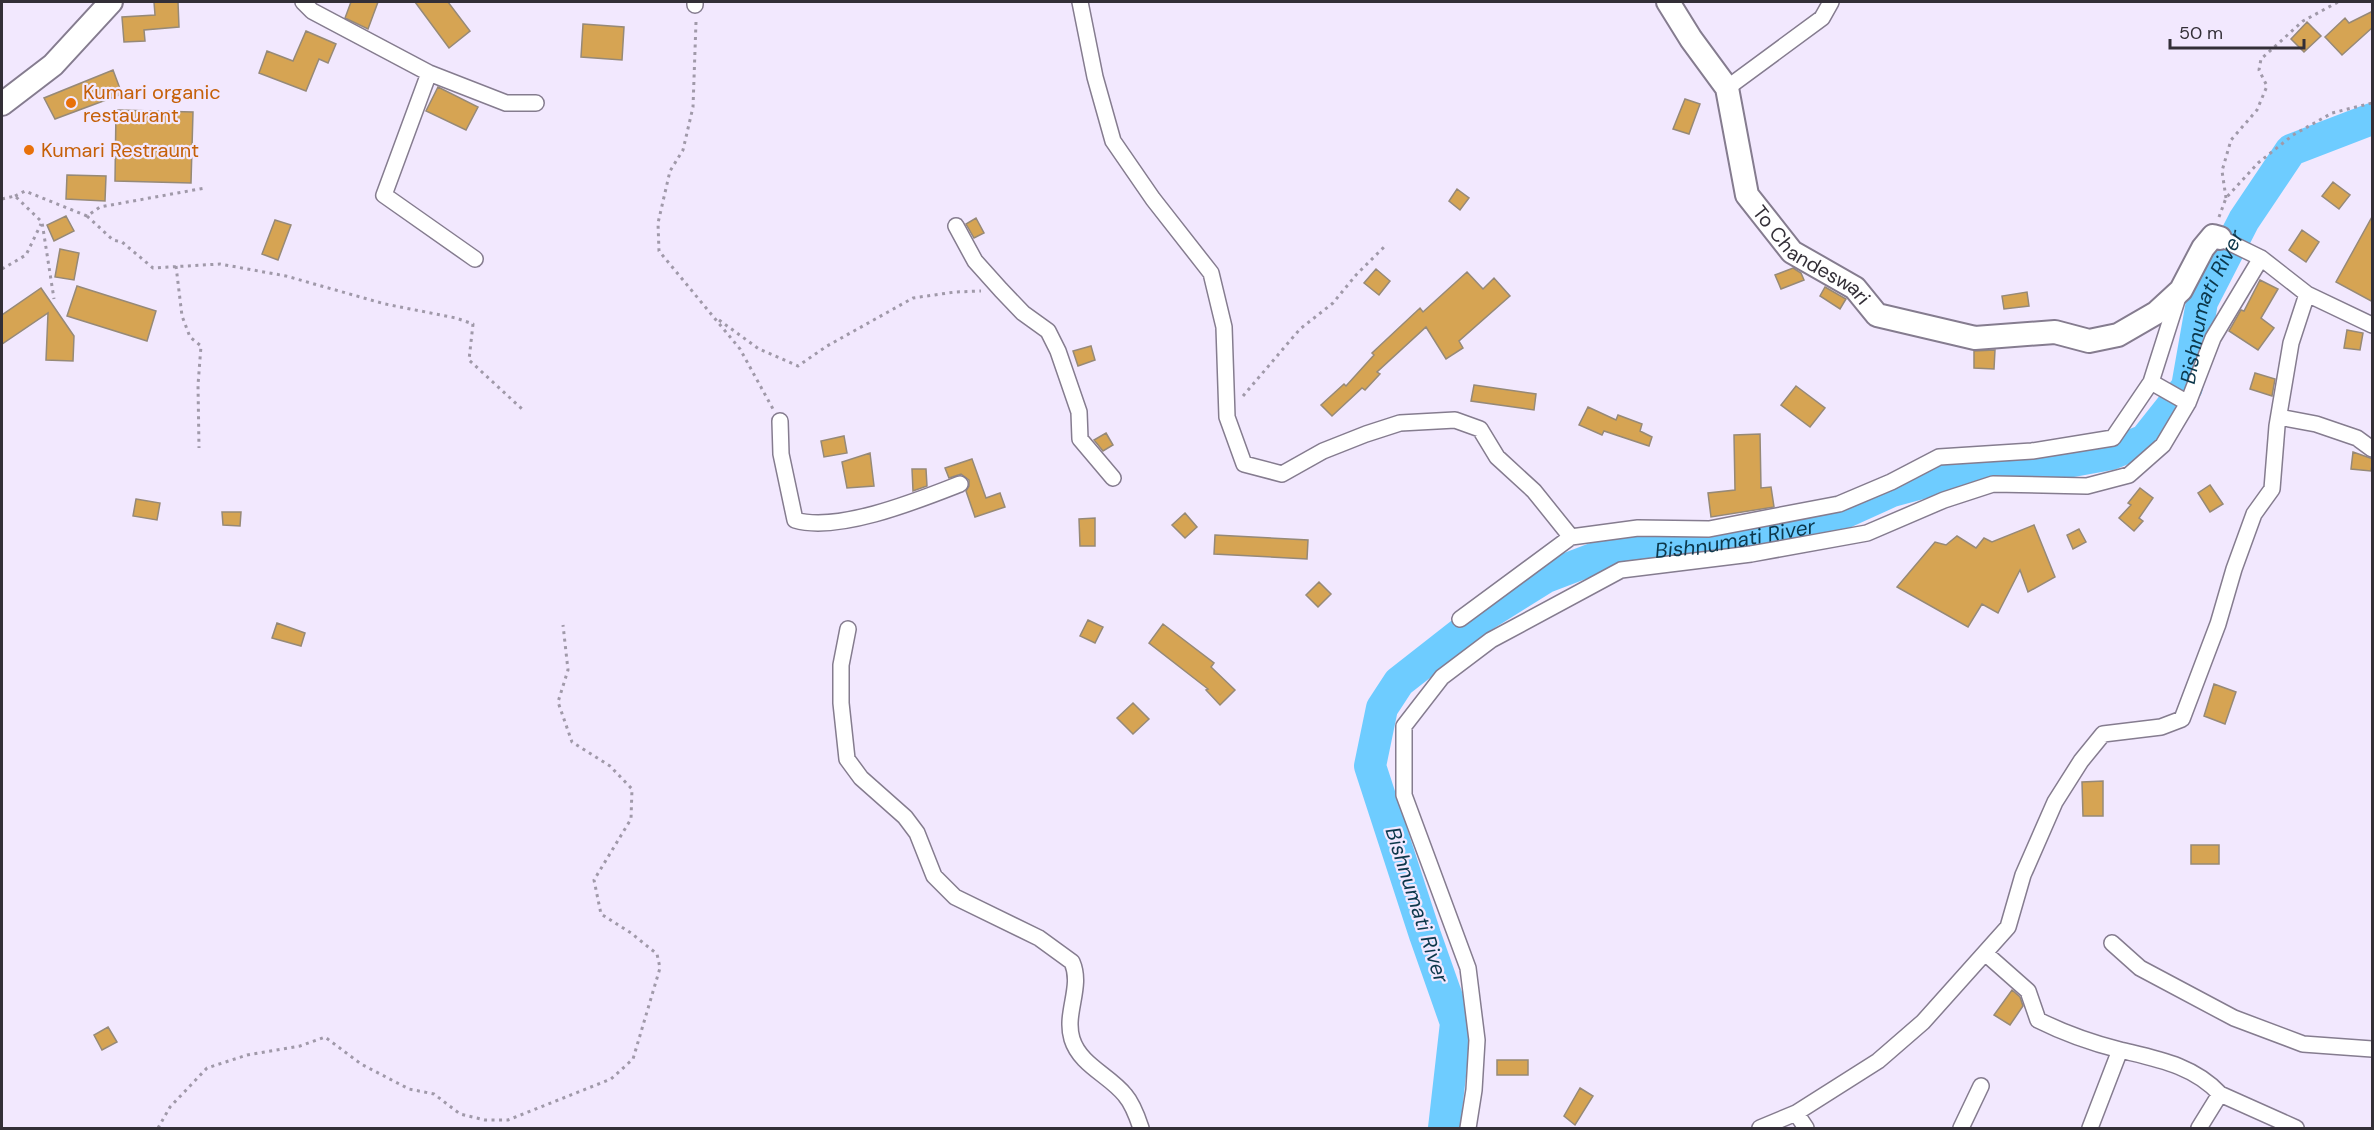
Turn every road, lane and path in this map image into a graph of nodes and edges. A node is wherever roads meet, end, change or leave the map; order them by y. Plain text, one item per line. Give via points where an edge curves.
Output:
1 (111, 2) edge
2 (303, 2) edge
3 (1080, 2) edge
4 (1668, 2) edge
5 (1831, 2) edge
6 (2338, 2) edge
7 (695, 3) edge
8 (429, 73) junction
9 (1727, 87) junction
10 (536, 103) dead end
11 (2373, 103) edge
12 (2, 104) edge
13 (205, 188) dead end
14 (15, 196) junction
15 (2226, 198) junction
16 (2, 199) edge
17 (87, 216) junction
18 (42, 222) junction
19 (956, 226) dead end
20 (2217, 237) junction
21 (1387, 244) dead end
22 (2256, 256) junction
23 (475, 259) dead end
24 (176, 266) junction
25 (2, 269) edge
26 (1000, 290) junction
27 (2181, 290) junction
28 (2307, 294) junction
29 (54, 300) dead end
30 (715, 318) junction
31 (2373, 325) edge
32 (2151, 382) junction
33 (2188, 403) junction
34 (522, 409) dead end
35 (1227, 417) junction
36 (2279, 417) junction
37 (780, 421) joint
38 (199, 448) dead end
39 (2373, 449) edge
40 (1113, 478) dead end
41 (960, 484) dead end
42 (1571, 537) junction
43 (1460, 618) dead end
44 (563, 625) dead end
45 (848, 629) dead end
46 (2112, 943) dead end
47 (1985, 953) junction
48 (2373, 1049) edge
49 (2120, 1050) junction
50 (1981, 1086) dead end
51 (2220, 1094) junction
52 (1796, 1113) junction
53 (158, 1128) edge
54 (1141, 1128) edge
55 (1468, 1128) edge
56 (1760, 1128) edge
57 (1806, 1128) edge
58 (1961, 1128) edge
59 (2090, 1128) edge
60 (2199, 1128) edge
61 (2296, 1128) edge

1 - 12 street via 53,65
2 - 8 street via 312,11
3 - 35 street via 1113,141 1211,273 1224,327
4 - 9 street, To Chandeswari
5 - 9 street via 1822,18
6 - 15 path via 2304,21 2261,59 2259,70 2267,86 2257,110 2231,140 2222,171
7 - 30 path via 693,107 683,150 670,171 658,223 659,251
8 - 10 street via 506,103
8 - 23 street via 384,195
9 - 27 street, To Chandeswari via 1747,195 1792,252 1855,288 1877,315 1974,338 2055,332 2089,340 2118,335 2156,313
11 - 15 path via 2332,113 2293,135 2258,163
13 - 17 path via 100,207
14 - 16 path
14 - 17 path via 25,191
14 - 18 path
15 - 20 path
17 - 24 path via 153,268
18 - 25 path via 26,255
18 - 29 path
19 - 26 street via 975,261
20 - 22 street
20 - 27 street, To Chandeswari via 2203,248
21 - 35 path via 1333,303 1300,329
22 - 28 street
22 - 33 street via 2213,338
24 - 34 path via 220,264 286,276 473,324 469,360
24 - 38 path via 182,316 190,337 201,346
26 - 30 path via 913,298 798,366 759,349
26 - 40 street via 1048,331 1078,412 1080,439
27 - 32 street
28 - 31 street
28 - 36 street via 2290,343
30 - 37 path via 740,349
32 - 33 street
32 - 42 street via 2113,438 2032,451 1939,457 1839,504 1709,529 1638,528
33 - 55 street via 2163,446 2129,475 2087,486 1993,484 1867,533 1751,554 1621,570 1491,640 1442,677 1404,726 1404,795 1468,968 1477,1040
35 - 42 street via 1244,464 1282,474 1323,451 1400,423 1455,420 1480,429 1497,457 1534,491
36 - 39 street via 2316,424 2357,438
36 - 47 street via 2272,489 2254,514 2182,719 2162,727 2103,734 2080,761 2055,802 2023,875 2008,927
37 - 41 street via 781,453 795,520 807,523 880,513
42 - 43 street
44 - 53 path via 568,670 558,702 572,742 610,766 632,789 631,819 594,880 601,914 657,954 660,968 633,1059 611,1079 577,1094 508,1120 485,1120 460,1114 434,1094 409,1089 361,1064 325,1037 207,1068 170,1107
45 - 54 street via 841,665 847,759 917,833 934,876 955,897 1039,938 1072,962 1077,980 1070,1025 1072,1040 1084,1058 1126,1095
46 - 48 street via 2140,968 2234,1018 2303,1044
47 - 49 street via 2028,991 2038,1020 2066,1034
47 - 52 street via 1923,1022 1878,1062
49 - 51 street via 2155,1057 2188,1070
49 - 59 street
50 - 58 street
51 - 60 street
51 - 61 street
52 - 56 street
52 - 57 street

